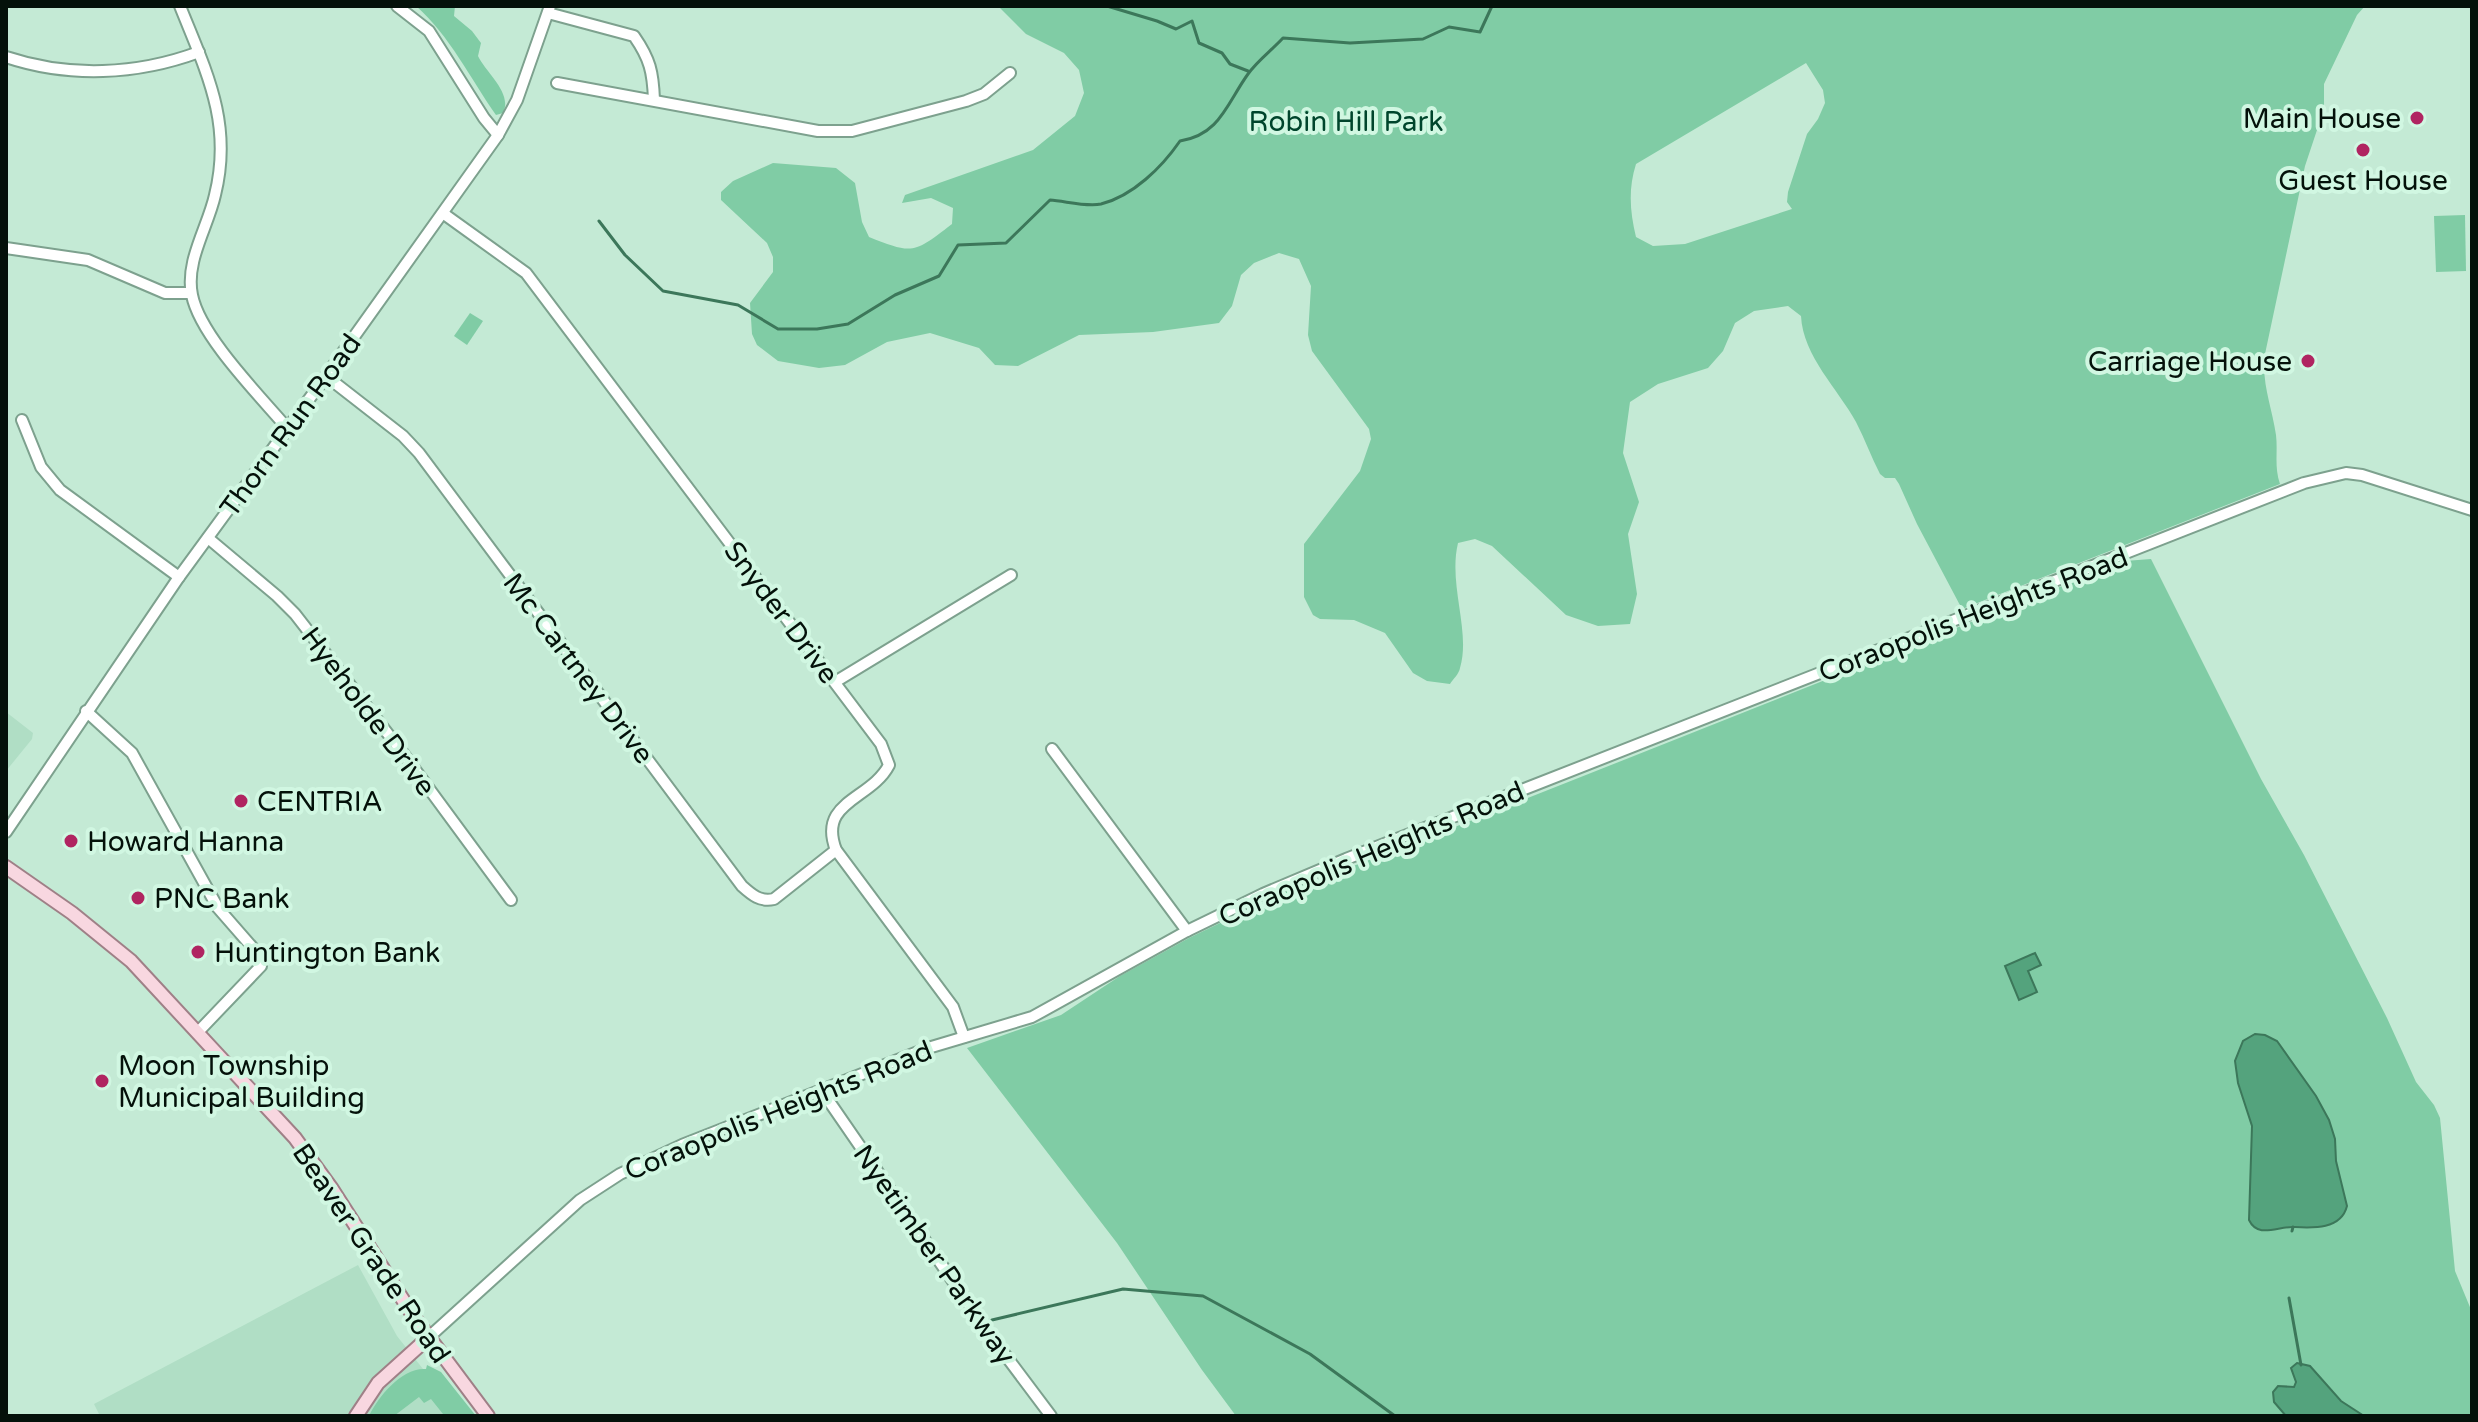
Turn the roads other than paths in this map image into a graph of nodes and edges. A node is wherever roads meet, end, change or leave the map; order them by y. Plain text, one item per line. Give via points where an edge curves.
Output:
1 (180, 6) edge
2 (397, 6) edge
3 (549, 9) edge
4 (199, 52) junction
5 (6, 57) edge
6 (1010, 73) dead end
7 (557, 83) dead end
8 (654, 100) junction
9 (498, 135) junction
10 (444, 214) junction
11 (6, 248) edge
12 (191, 293) junction
13 (326, 376) junction
14 (22, 420) dead end
15 (288, 429) junction
16 (2472, 510) edge
17 (208, 538) junction
18 (1011, 575) dead end
19 (179, 577) junction
20 (835, 682) junction
21 (86, 711) junction
22 (1052, 749) dead end
23 (6, 832) edge
24 (836, 850) junction
25 (6, 867) edge
26 (511, 900) dead end
27 (1187, 931) junction
28 (198, 1032) junction
29 (964, 1037) junction
30 (822, 1091) junction
31 (429, 1337) junction
32 (356, 1416) edge
33 (488, 1416) edge
34 (1051, 1416) edge

1 - 4 street
2 - 9 street via 429,31
3 - 8 street via 634,36 653,73
3 - 9 street, Thorn Run Road via 517,100
4 - 5 street via 157,66 110,72
4 - 12 street via 218,107 221,147 218,184 195,259
6 - 8 street via 984,94 852,131 818,131
7 - 8 street
9 - 10 street, Thorn Run Road
10 - 13 street, Thorn Run Road
10 - 20 street, Snyder Drive via 526,273
11 - 12 street via 88,260 165,293
12 - 15 street via 214,340
13 - 15 street, Thorn Run Road
13 - 24 street, Mc Cartney Drive via 419,453 742,886 765,901 774,899
14 - 19 street via 41,467 60,490
15 - 17 street, Thorn Run Road
16 - 27 street, Coraopolis Heights Road via 2362,475 2346,473 2304,483 1346,859
17 - 19 street, Thorn Run Road
17 - 26 street, Hyeholde Drive via 295,614
18 - 20 street
19 - 21 street, Thorn Run Road
20 - 24 street, Snyder Drive via 881,744 889,765 834,816
21 - 23 street, Thorn Run Road
21 - 28 street via 132,753 218,908 259,955 261,966
22 - 27 street
24 - 29 street via 945,995
25 - 28 main road, Beaver Grade Road via 124,954
27 - 29 street, Coraopolis Heights Road via 1032,1017
28 - 31 main road, Beaver Grade Road via 309,1157
29 - 30 street, Coraopolis Heights Road
30 - 31 street, Coraopolis Heights Road via 682,1145 609,1180
30 - 34 street, Nyetimber Parkway
31 - 32 main road, Coraopolis Heights Road via 378,1383
31 - 33 main road, Beaver Grade Road

